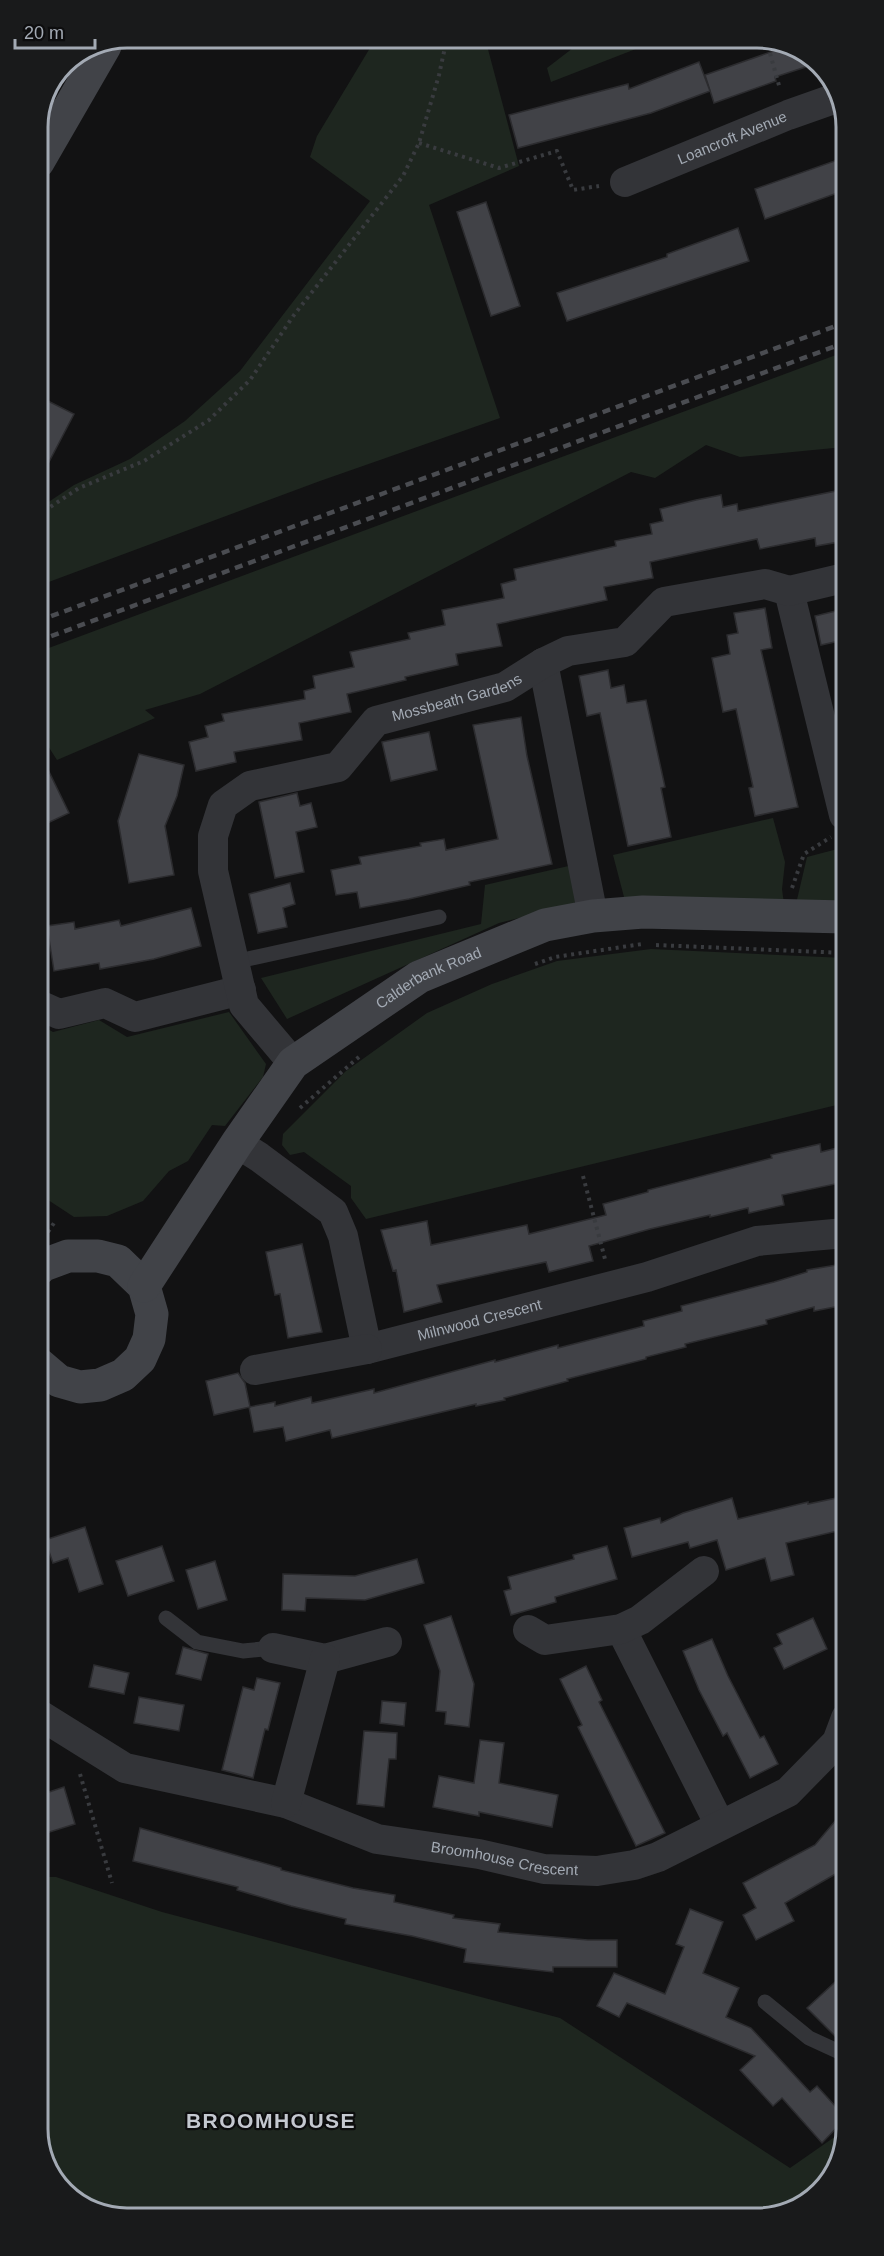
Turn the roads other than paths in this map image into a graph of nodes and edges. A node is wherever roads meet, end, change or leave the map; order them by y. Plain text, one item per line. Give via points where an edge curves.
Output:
1 (101, 53) edge
2 (831, 100) edge
3 (48, 145) edge
4 (625, 182) road end
5 (836, 580) edge
6 (789, 591) junction
7 (543, 663) junction
8 (836, 811) edge
9 (593, 916) junction
10 (439, 917) dead end
11 (836, 917) edge
12 (237, 976) junction
13 (48, 1009) edge
14 (293, 1063) junction
15 (237, 1143) junction
16 (836, 1234) edge
17 (48, 1263) edge
18 (144, 1286) junction
19 (367, 1349) junction
20 (255, 1370) dead end
21 (48, 1372) edge
22 (704, 1571) dead end
23 (166, 1618) dead end
24 (621, 1629) junction
25 (528, 1630) dead end
26 (387, 1642) dead end
27 (273, 1648) joint
28 (325, 1659) junction
29 (48, 1720) edge
30 (836, 1743) edge
31 (286, 1803) junction
32 (720, 1825) junction
33 (765, 2002) dead end
34 (836, 2050) edge

1 - 3 street
2 - 4 street, Loancroft Avenue
5 - 6 street, Mossbeath Gardens
6 - 7 street, Mossbeath Gardens via 765,584 664,602 625,642 568,651
6 - 8 street
7 - 9 street
7 - 12 street, Mossbeath Gardens via 505,687 376,721 338,767 250,786 223,805 213,836 213,871
9 - 11 street, Calderbank Road via 643,912
9 - 14 street, Calderbank Road via 545,925 419,976
10 - 12 lane
12 - 13 street via 135,1017 105,1003 59,1014
12 - 14 street, Mossbeath Gardens via 244,1005
14 - 15 street, Calderbank Road
15 - 18 street, Calderbank Road
15 - 19 street via 333,1212 343,1236
16 - 19 street, Milnwood Crescent via 757,1241 647,1277
17 - 18 street via 68,1256 98,1256 118,1261
18 - 21 street via 152,1314 149,1339 140,1359 123,1376 100,1385 80,1387 59,1381
19 - 20 street, Milnwood Crescent
22 - 24 street via 640,1620
23 - 27 lane via 196,1642 243,1650
24 - 25 street via 545,1640
24 - 32 street
26 - 28 street
27 - 28 street
28 - 31 street
29 - 31 street, Broomhouse Crescent via 125,1768
30 - 32 street, Broomhouse Crescent via 788,1792
31 - 32 street, Broomhouse Crescent via 377,1839 478,1854 544,1869 597,1871 634,1865
33 - 34 lane via 809,2038

